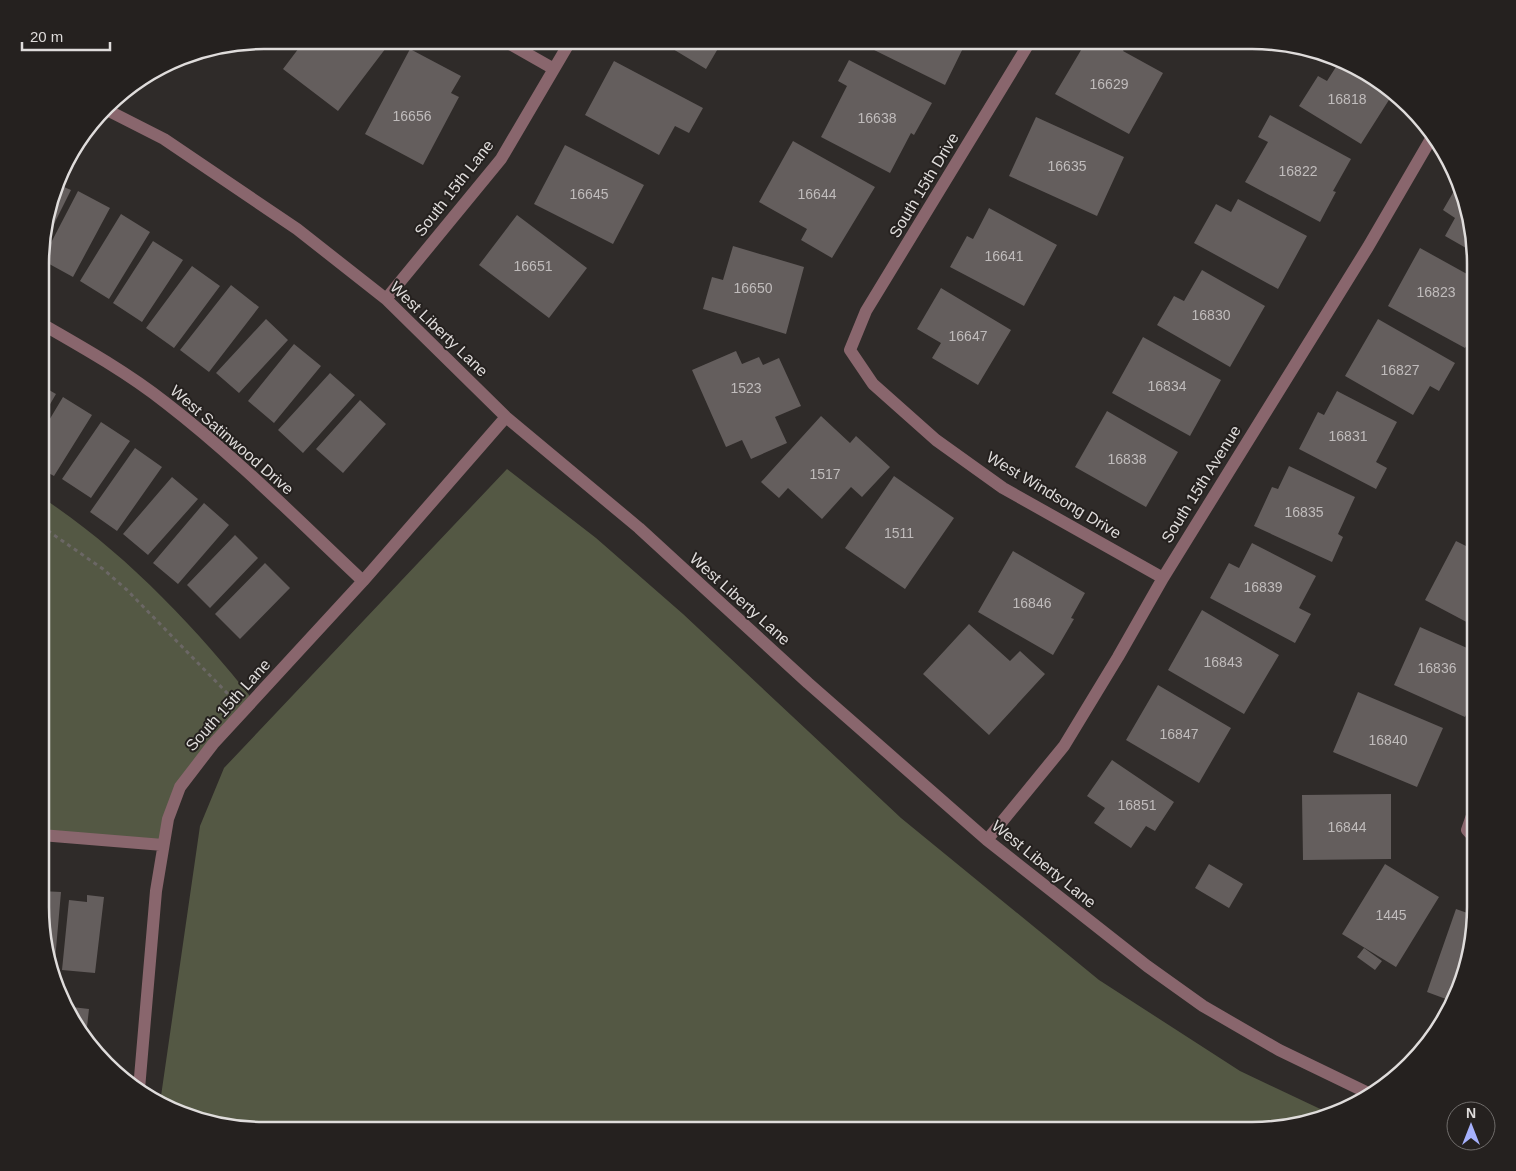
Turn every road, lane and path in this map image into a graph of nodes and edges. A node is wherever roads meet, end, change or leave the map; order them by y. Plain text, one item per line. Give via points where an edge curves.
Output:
1 (519, 49) edge
2 (566, 49) edge
3 (1026, 49) edge
4 (554, 69) junction
5 (112, 112) edge
6 (1429, 142) edge
7 (386, 299) junction
8 (49, 328) edge
9 (850, 350) joint
10 (506, 417) junction
11 (49, 532) edge
12 (1163, 578) junction
13 (363, 582) junction
14 (244, 711) junction
15 (49, 836) edge
16 (986, 840) junction
17 (163, 846) junction
18 (140, 1083) edge
19 (1365, 1090) edge

1 - 4 street
2 - 4 street, South 15th Lane
3 - 9 street, South 15th Drive via 866,311
4 - 7 street, South 15th Lane via 501,159
5 - 7 street, West Liberty Lane via 180,149 297,229
6 - 12 street, South 15th Avenue via 1368,247
7 - 10 street, West Liberty Lane
8 - 13 street, West Satinwood Drive via 165,402 222,450
9 - 12 street, West Windsong Drive via 873,384 936,440 1003,488
10 - 13 street, South 15th Lane
10 - 16 street, West Liberty Lane via 639,528
11 - 14 path via 127,590
12 - 16 street, South 15th Avenue via 1064,746
13 - 14 street, South 15th Lane
14 - 17 street, South 15th Lane via 180,787 168,819
15 - 17 street
16 - 19 street, West Liberty Lane via 1203,1006 1279,1050
17 - 18 street, South 15th Lane via 156,891

